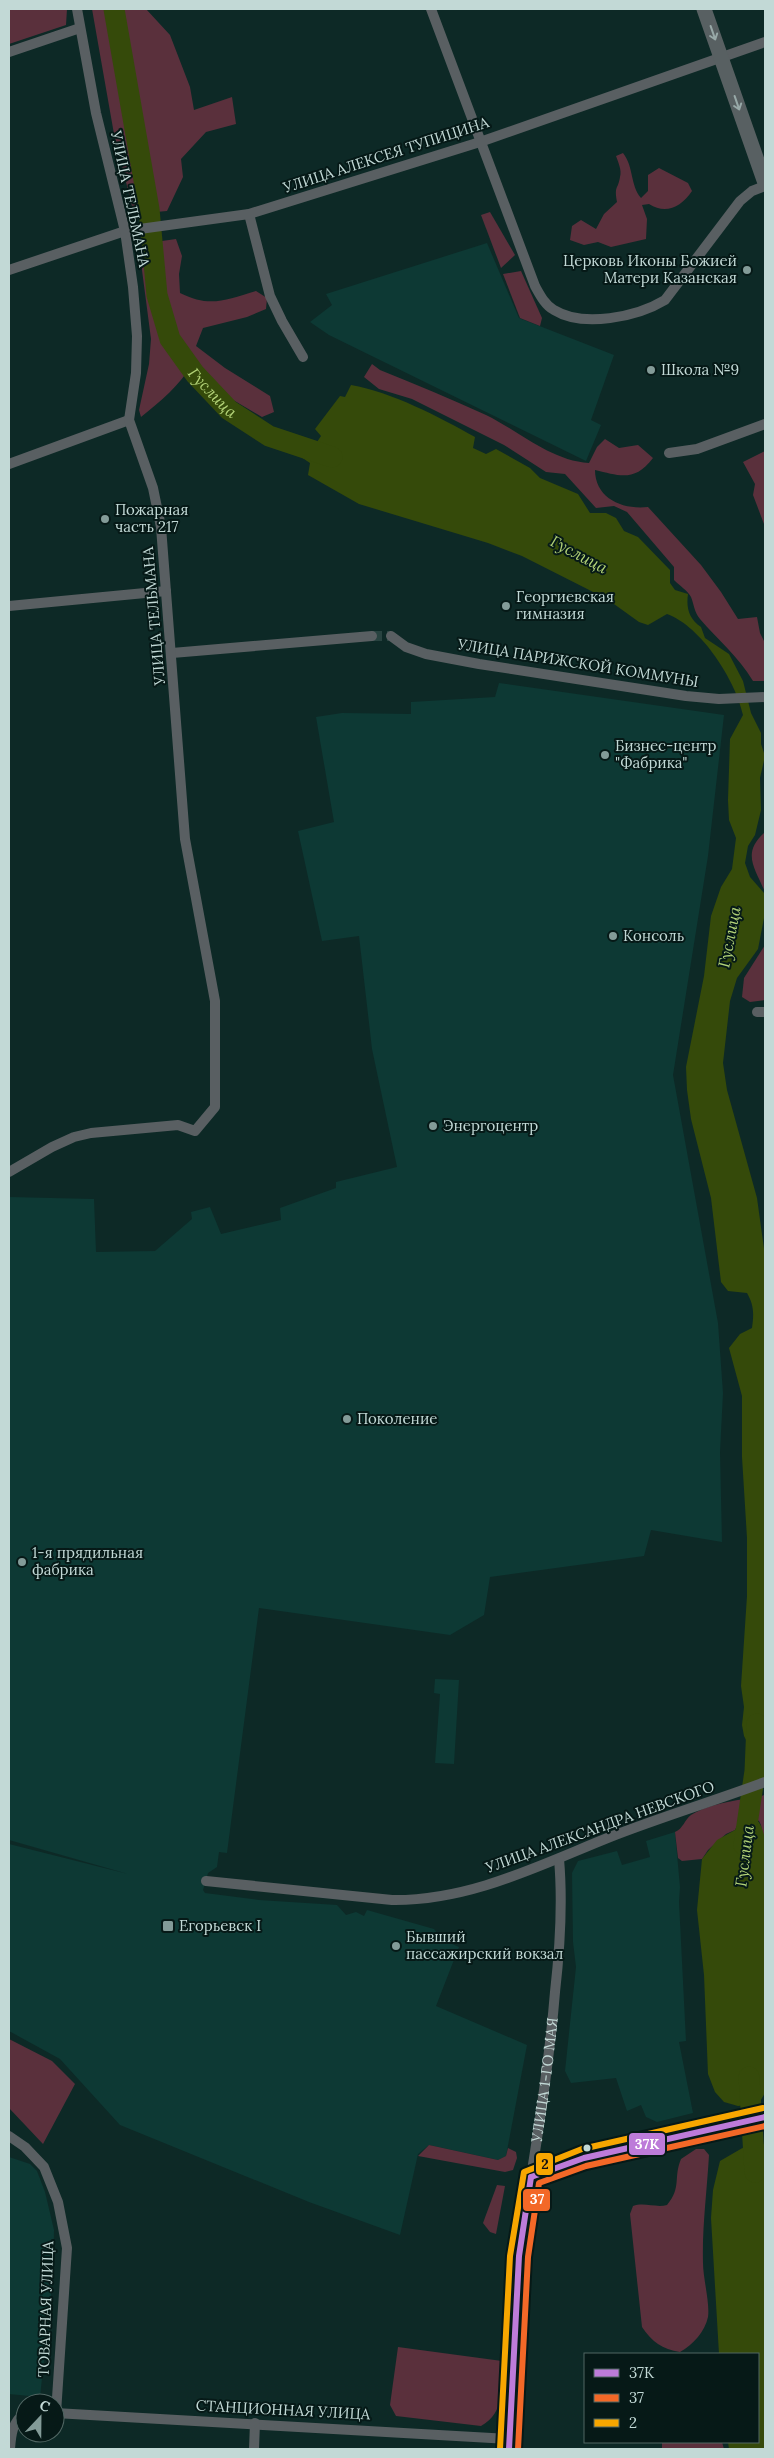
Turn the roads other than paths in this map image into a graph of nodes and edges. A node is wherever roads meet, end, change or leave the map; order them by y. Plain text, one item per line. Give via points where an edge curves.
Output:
1 (77, 9) edge
2 (431, 9) edge
3 (704, 9) edge
4 (80, 28) junction
5 (765, 42) edge
6 (9, 52) edge
7 (721, 58) junction
8 (480, 142) junction
9 (765, 185) edge
10 (250, 214) junction
11 (125, 231) junction
12 (9, 270) edge
13 (303, 357) dead end
14 (129, 420) junction
15 (765, 424) edge
16 (669, 453) dead end
17 (9, 464) edge
18 (166, 591) junction
19 (9, 606) edge
20 (372, 636) tunnel mouth
21 (392, 636) tunnel mouth
22 (172, 653) junction
23 (765, 697) edge
24 (9, 1172) edge
25 (765, 1782) edge
26 (559, 1859) junction
27 (206, 1881) dead end
28 (765, 2117) edge
29 (9, 2136) edge
30 (531, 2177) junction
31 (57, 2393) edge
32 (65, 2413) edge
33 (255, 2423) junction
34 (15, 2426) edge
35 (509, 2444) edge
36 (10, 2449) edge
37 (254, 2449) edge

1 - 4 street, УЛИЦА ТЕЛЬМАНА
2 - 8 street
3 -> 7 main road
4 - 6 street
4 - 11 street, УЛИЦА ТЕЛЬМАНА via 96,113
5 - 7 street, УЛИЦА АЛЕКСЕЯ ТУПИЦИНА
7 - 8 street, УЛИЦА АЛЕКСЕЯ ТУПИЦИНА
7 -> 9 main road
8 - 9 street via 535,286 552,310 576,318 618,318 650,309 665,300 740,201
8 - 10 street, УЛИЦА АЛЕКСЕЯ ТУПИЦИНА
10 - 11 street, УЛИЦА АЛЕКСЕЯ ТУПИЦИНА
10 - 13 street via 270,296
11 - 12 street, УЛИЦА АЛЕКСЕЯ ТУПИЦИНА
11 - 14 street, УЛИЦА ТЕЛЬМАНА via 137,336 136,374
14 - 17 street
14 - 18 street, УЛИЦА ТЕЛЬМАНА via 153,488 162,528
15 - 16 street via 697,449
18 - 19 street
18 - 22 street, УЛИЦА ТЕЛЬМАНА
20 - 22 street
21 - 23 street, УЛИЦА ПАРИЖСКОЙ КОММУНЫ via 406,647 453,659 720,699
22 - 24 street, УЛИЦА ТЕЛЬМАНА via 185,839 215,1001 214,1107 194,1131 178,1125 91,1133 52,1147
25 - 26 street, УЛИЦА АЛЕКСАНДРА НЕВСКОГО
26 - 27 street, УЛИЦА АЛЕКСАНДРА НЕВСКОГО via 511,1878 454,1893 410,1900 370,1899
26 - 30 street, УЛИЦА 1-ГО МАЯ via 562,1886 558,1967 545,2094
28 - 30 main road via 584,2158
29 - 31 street, ТОВАРНАЯ УЛИЦА via 44,2167 58,2202 67,2248
30 - 35 main road, УЛИЦА 1-ГО МАЯ via 519,2256
32 - 33 street, СТАНЦИОННАЯ УЛИЦА
33 - 35 street, СТАНЦИОННАЯ УЛИЦА
33 - 37 street
34 - 36 street

